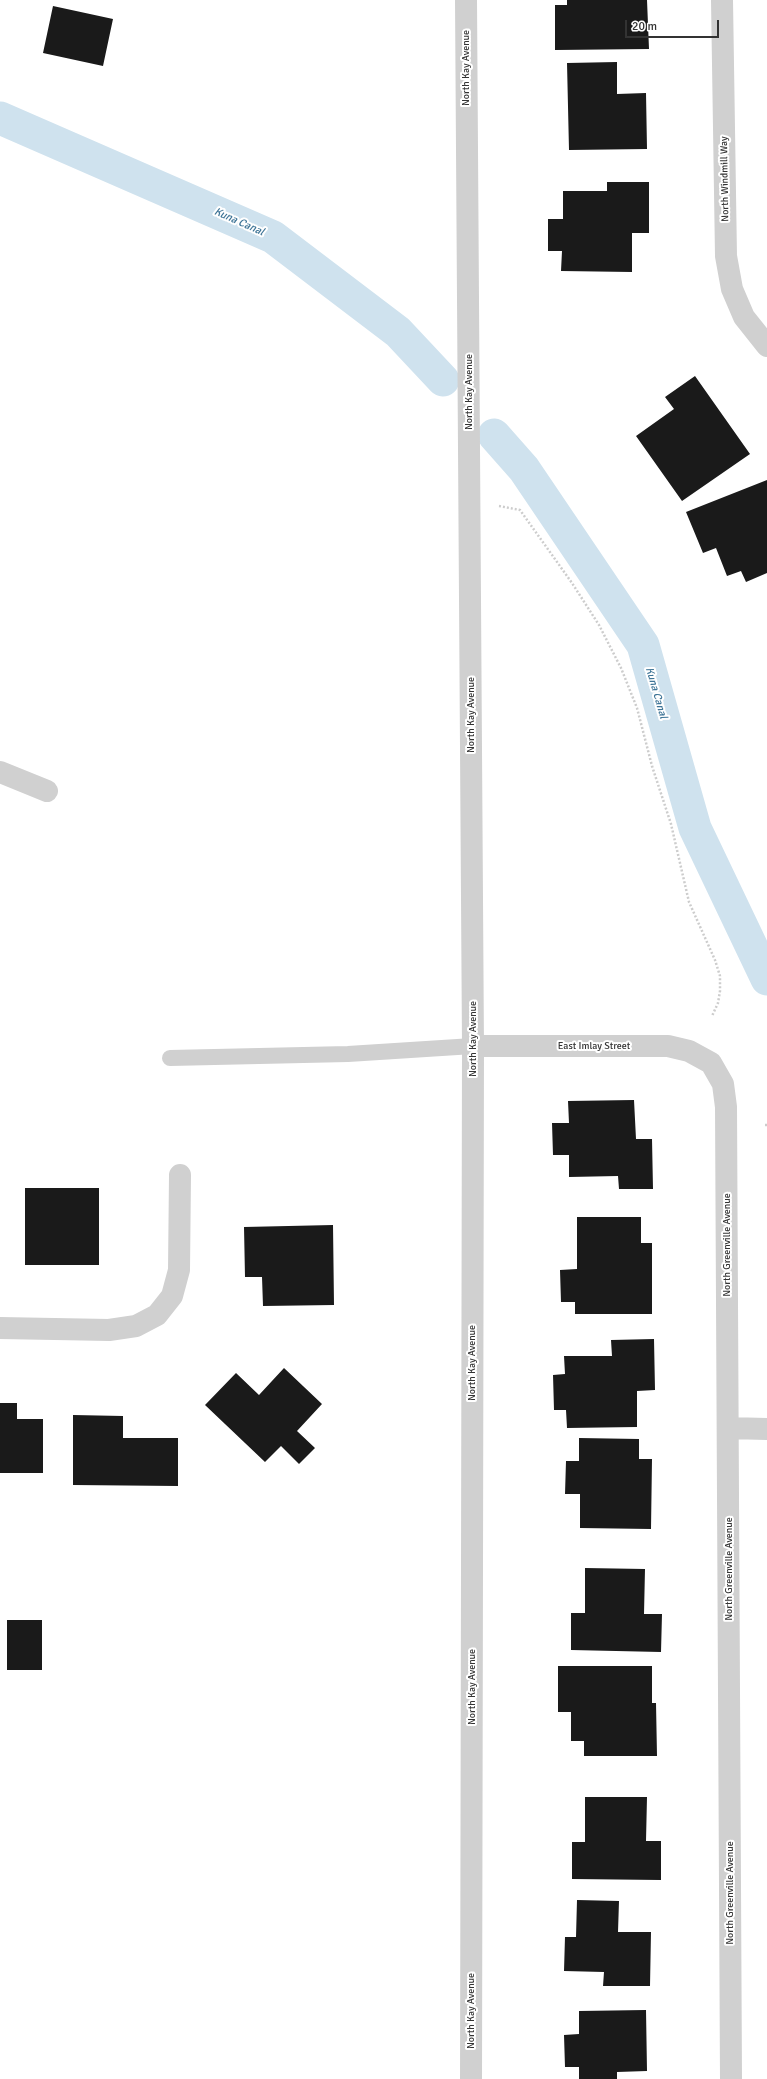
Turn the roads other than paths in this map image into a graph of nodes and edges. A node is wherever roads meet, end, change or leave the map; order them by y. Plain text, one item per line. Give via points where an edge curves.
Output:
1 (466, 0) edge
2 (722, 0) edge
3 (767, 346) edge
4 (0, 772) edge
5 (47, 791) dead end
6 (473, 1046) junction
7 (170, 1058) dead end
8 (711, 1063) joint
9 (180, 1175) dead end
10 (0, 1328) edge
11 (728, 1428) junction
12 (767, 1429) edge
13 (471, 2079) edge
14 (731, 2079) edge

1 - 6 street, North Kay Avenue
2 - 3 street, North Windmill Way via 726,256 732,289 744,317
4 - 5 street
6 - 7 lane via 348,1054
6 - 8 street, East Imlay Street via 668,1046 689,1051
6 - 13 street, North Kay Avenue
8 - 11 street, North Greenville Avenue via 723,1084 726,1107
9 - 10 street via 179,1270 172,1296 157,1315 136,1326 110,1330
11 - 12 street
11 - 14 street, North Greenville Avenue

